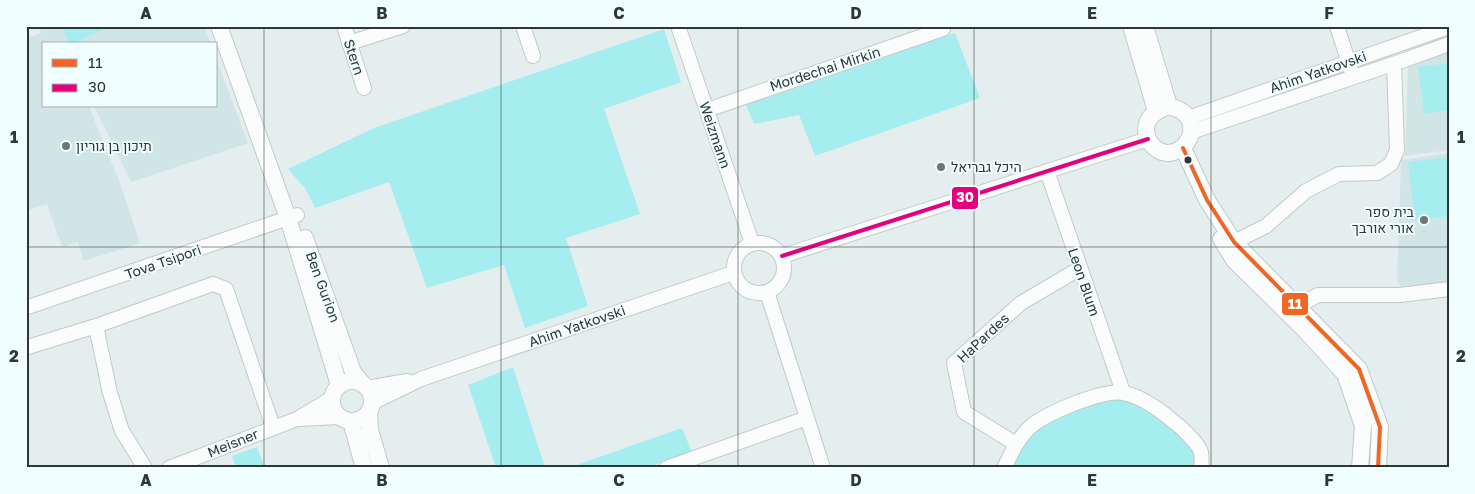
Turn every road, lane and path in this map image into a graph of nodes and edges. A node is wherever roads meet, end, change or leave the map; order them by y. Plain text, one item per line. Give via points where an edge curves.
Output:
1 (219, 26) edge
2 (344, 26) edge
3 (403, 26) edge
4 (522, 26) edge
5 (678, 26) edge
6 (1131, 26) edge
7 (1145, 26) edge
8 (1337, 26) edge
9 (1449, 27) edge
10 (943, 29) dead end
11 (349, 43) junction
12 (1449, 44) edge
13 (533, 56) dead end
14 (1349, 61) junction
15 (1394, 64) junction
16 (1353, 78) junction
17 (364, 88) dead end
18 (1163, 108) junction
19 (707, 110) junction
20 (1190, 125) junction
21 (1148, 139) junction
22 (1178, 150) junction
23 (1047, 171) junction
24 (293, 217) junction
25 (1234, 242) junction
26 (752, 243) junction
27 (782, 256) junction
28 (1080, 269) junction
29 (733, 273) junction
30 (1449, 289) edge
31 (767, 292) junction
32 (1298, 306) junction
33 (28, 307) dead end
34 (96, 326) junction
35 (28, 347) dead end
36 (336, 391) junction
37 (1123, 392) junction
38 (368, 396) junction
39 (807, 418) junction
40 (297, 419) junction
41 (345, 419) junction
42 (273, 427) junction
43 (1016, 444) junction
44 (145, 468) edge
45 (169, 468) edge
46 (364, 468) edge
47 (382, 468) edge
48 (666, 468) edge
49 (823, 468) edge
50 (1004, 468) edge
51 (1202, 468) edge
52 (1360, 468) edge
53 (1378, 468) edge

1 - 24 street, Ben Gurion via 279,194
2 - 11 street, Stern
3 - 11 street
4 - 13 street
5 - 19 street, Weizmann
6 - 18 street
7 - 18 street
8 - 14 street
9 - 14 street, Ahim Yatkovski
10 - 19 street, Mordechai Mirkin
11 - 17 street, Stern
12 - 15 street, Ahim Yatkovski
14 - 16 street
14 - 20 street, Ahim Yatkovski
15 - 16 street, Ahim Yatkovski
15 - 25 street via 1397,150 1390,164 1377,173 1339,174 1306,191 1266,226
16 - 20 street, Ahim Yatkovski
18 - 20 street via 1182,112
18 - 21 street via 1147,123
19 - 26 street, Weizmann
20 - 22 street via 1187,143
21 - 22 street via 1155,148 1167,153
21 - 23 street
22 - 25 street
22 - 52 street via 1201,208 1234,260 1344,374 1362,426
23 - 27 street
23 - 28 street, Leon Blum
24 - 33 street, Tova Tsipori
24 - 36 street, Ben Gurion
24 - 38 street, Ben Gurion via 353,372
25 - 32 street
26 - 27 street via 765,243
26 - 29 street via 738,254
27 - 31 street via 784,273 781,281
28 - 37 street, Leon Blum
28 - 43 street, HaPardes via 1021,303 954,363 964,412
29 - 31 street via 747,290
29 - 38 street, Ahim Yatkovski
30 - 32 street via 1400,295 1318,295
31 - 39 street
32 - 53 street via 1359,369 1380,427
34 - 35 street
34 - 42 street via 213,284 226,289
34 - 44 street via 122,432
36 - 38 street via 349,381
36 - 40 street, Meisner
36 - 41 street via 333,408
37 - 43 street via 1080,402 1042,418
37 - 51 street via 1161,411 1180,427 1199,448
38 - 41 street via 362,418
38 - 47 street, Ben Gurion via 370,430
39 - 48 street
39 - 49 street
40 - 41 street, Meisner
40 - 42 street, Meisner
41 - 46 street
42 - 45 street, Meisner
43 - 50 street

